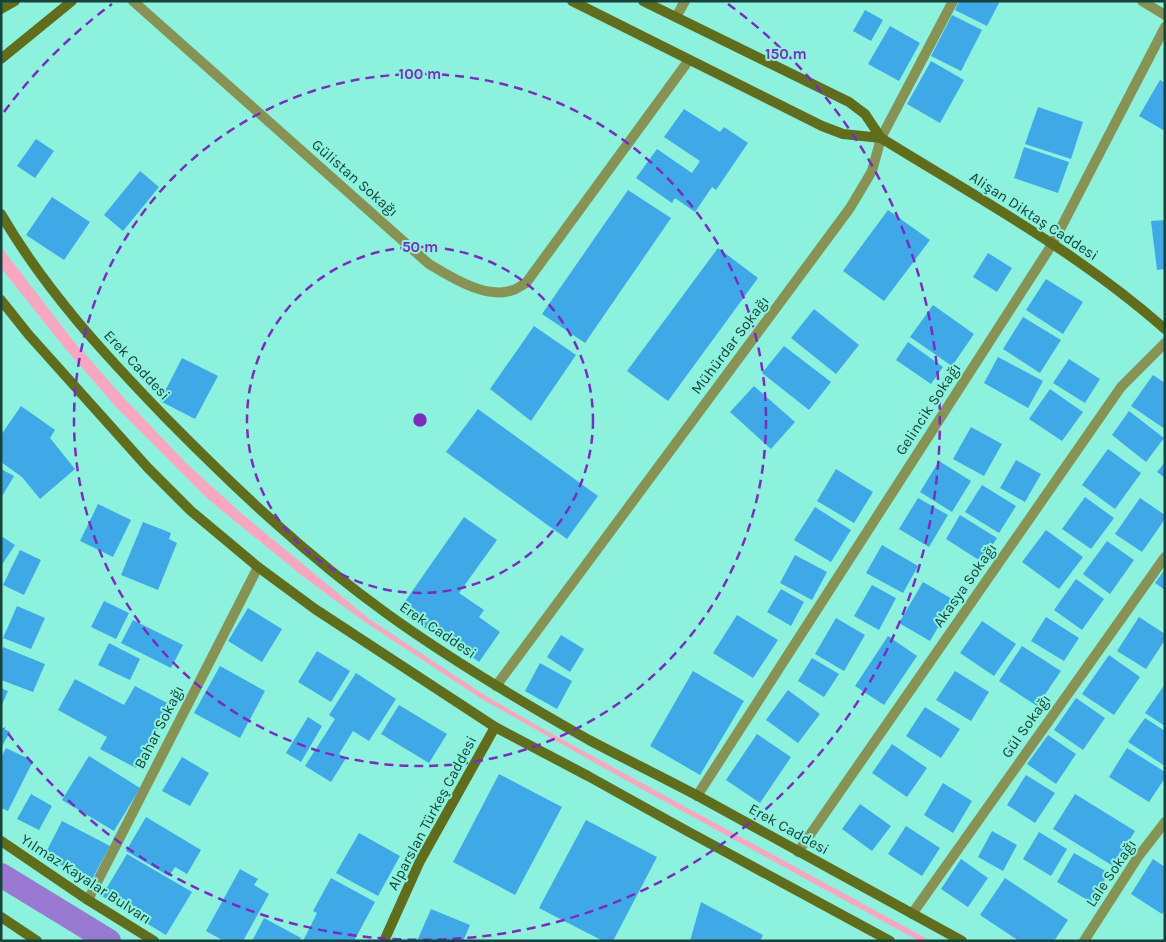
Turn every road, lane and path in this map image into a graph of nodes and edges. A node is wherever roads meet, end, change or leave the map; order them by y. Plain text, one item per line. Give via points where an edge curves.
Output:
1 (14, 1) edge
2 (72, 1) edge
3 (133, 1) edge
4 (572, 1) edge
5 (642, 1) edge
6 (685, 1) edge
7 (953, 1) edge
8 (1142, 1) edge
9 (1, 9) edge
10 (1165, 15) edge
11 (676, 17) junction
12 (1165, 27) edge
13 (1, 59) edge
14 (689, 60) junction
15 (881, 138) junction
16 (1, 214) edge
17 (1053, 243) junction
18 (1, 300) edge
19 (1165, 329) edge
20 (1165, 343) edge
21 (1165, 557) edge
22 (258, 567) junction
23 (496, 686) junction
24 (495, 727) junction
25 (697, 796) junction
26 (1165, 822) edge
27 (1, 841) edge
28 (798, 852) junction
29 (88, 900) junction
30 (912, 914) junction
31 (1, 917) edge
32 (37, 941) edge
33 (154, 941) edge
34 (384, 941) edge
35 (890, 941) edge
36 (962, 941) edge
37 (1084, 941) edge

1 - 9 main road
2 - 13 main road
3 - 14 street, Gülistan Sokağı via 430,264 475,288 496,292 512,291 526,282
4 - 14 main road, Alişan Diktaş Caddesi
5 - 11 main road, Alişan Diktaş Caddesi
6 - 11 street
7 - 15 street, Mühürdar Sokağı
8 - 10 street
11 - 15 main road, Alişan Diktaş Caddesi via 848,102 865,114
12 - 17 street, Gelincik Sokağı
14 - 15 main road, Alişan Diktaş Caddesi via 822,126 843,134
15 - 17 main road, Alişan Diktaş Caddesi
15 - 23 street, Mühürdar Sokağı via 872,171 850,208
16 - 23 main road, Erek Caddesi via 68,312 198,451 285,533 340,577 393,618
17 - 19 main road, Alişan Diktaş Caddesi via 1108,282
17 - 25 street, Gelincik Sokağı
18 - 22 main road via 148,468 191,511
20 - 28 street, Akasya Sokağı via 1121,387
21 - 30 street, Gül Sokağı
22 - 24 main road via 315,609
22 - 29 street, Bahar Sokağı
23 - 25 main road, Erek Caddesi
24 - 34 main road, Alparslan Türkeş Caddesi via 420,861
24 - 35 main road
25 - 28 main road, Erek Caddesi
26 - 37 street, Lale Sokağı via 1138,857
27 - 29 main road, Yılmaz Kayalar Bulvarı
28 - 30 main road, Erek Caddesi
29 - 33 main road, Yılmaz Kayalar Bulvarı
30 - 36 main road, Erek Caddesi
31 - 32 main road

